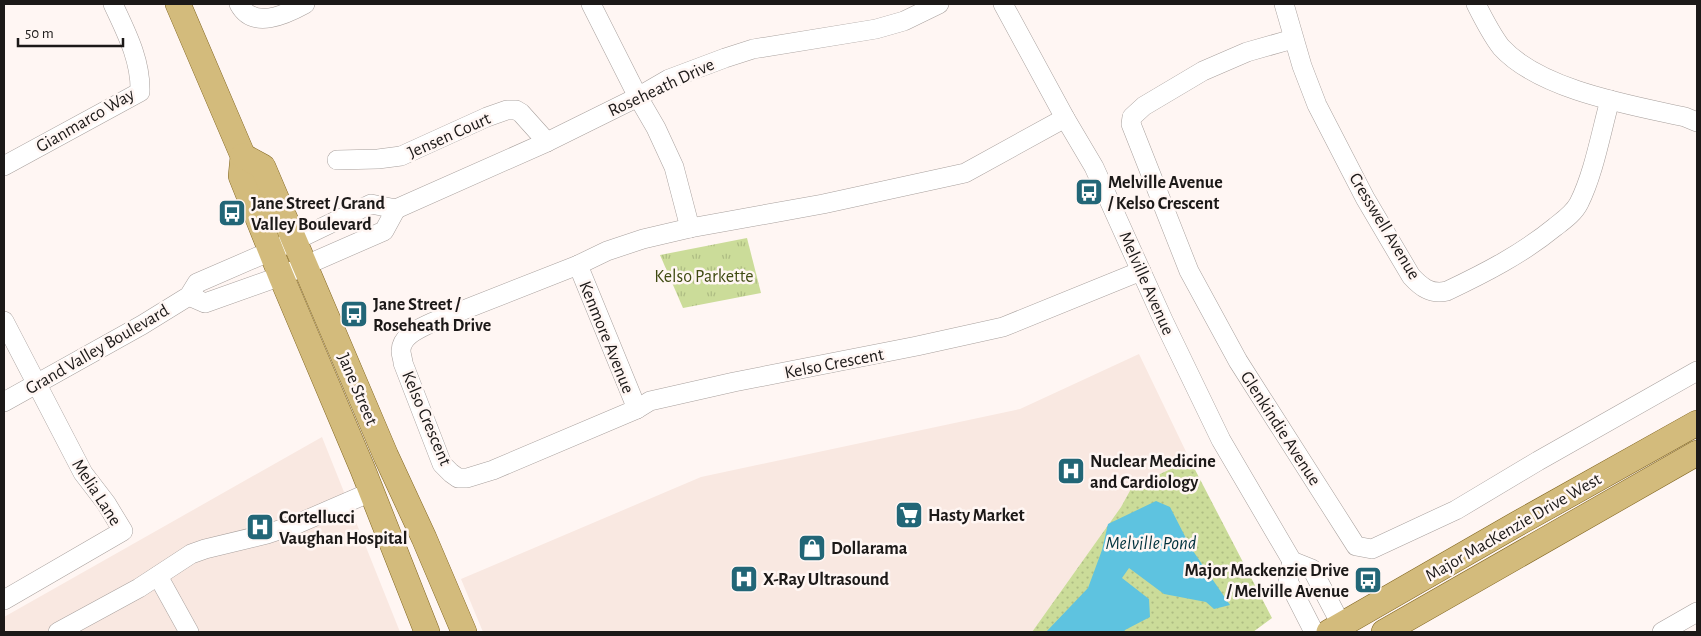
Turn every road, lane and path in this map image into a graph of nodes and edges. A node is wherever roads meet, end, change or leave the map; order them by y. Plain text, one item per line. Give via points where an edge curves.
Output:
1 (113, 4) edge
2 (178, 4) edge
3 (239, 4) edge
4 (305, 4) edge
5 (591, 4) edge
6 (939, 4) edge
7 (1003, 4) edge
8 (1284, 4) edge
9 (1476, 4) edge
10 (1293, 39) junction
11 (638, 97) junction
12 (1610, 100) junction
13 (1065, 118) junction
14 (1697, 122) edge
15 (547, 142) junction
16 (337, 160) dead end
17 (4, 166) edge
18 (396, 209) junction
19 (690, 228) junction
20 (283, 246) junction
21 (304, 265) junction
22 (578, 265) junction
23 (1141, 271) junction
24 (281, 276) junction
25 (189, 296) junction
26 (4, 321) edge
27 (1697, 371) edge
28 (35, 384) junction
29 (4, 402) edge
30 (637, 409) junction
31 (1697, 423) edge
32 (1697, 453) edge
33 (371, 492) junction
34 (1292, 560) junction
35 (158, 576) junction
36 (4, 600) edge
37 (1697, 612) edge
38 (1339, 630) edge
39 (58, 632) edge
40 (189, 632) edge
41 (427, 632) edge
42 (464, 632) edge
43 (1314, 632) edge
44 (1384, 632) edge
45 (1662, 632) edge

1 - 17 street, Gianmarco Way via 137,58 140,92
2 - 20 main road, Jane Street via 243,156 263,167
3 - 4 street via 247,14 262,20
5 - 11 street
6 - 11 street, Roseheath Drive via 904,21 876,29 753,49 669,79
7 - 13 street, Melville Avenue
8 - 10 street, Cresswell Avenue
9 - 12 street via 1500,46 1514,59 1534,72 1573,89
10 - 12 street, Cresswell Avenue via 1317,105 1364,198 1411,276 1419,285 1438,293 1497,267 1535,243 1578,205 1587,186
10 - 27 street, Glenkindie Avenue via 1247,52 1203,70 1144,106 1132,117 1131,124 1201,294 1238,361 1356,546 1372,549 1456,510
11 - 15 street, Roseheath Drive
11 - 19 street via 674,167
12 - 14 street
13 - 19 street, Kelso Crescent via 965,173 823,204
13 - 23 street, Melville Avenue via 1094,167
15 - 16 street, Jensen Court via 521,113 507,110 401,156
15 - 18 street, Roseheath Drive
18 - 20 street via 371,204
18 - 21 street via 384,231
19 - 22 street, Kelso Crescent via 643,239
20 - 21 main road, Jane Street
20 - 24 main road, Jane Street
20 - 25 street, Grand Valley Boulevard via 197,283
21 - 24 street, Grand Valley Boulevard
21 - 42 main road, Jane Street
22 - 30 street, Kenmore Avenue
22 - 30 street, Kelso Crescent via 433,322 403,342 404,363 442,464 458,478 467,478
23 - 30 street, Kelso Crescent via 1003,327 734,382 650,401
23 - 34 street, Melville Avenue via 1222,440
24 - 25 street, Grand Valley Boulevard via 206,303
24 - 33 main road, Jane Street
25 - 28 street, Grand Valley Boulevard
26 - 28 street
28 - 29 street, Grand Valley Boulevard
28 - 36 street, Melia Lane via 83,473 123,531
31 - 38 main road, Major MacKenzie Drive West via 1515,525
32 - 44 main road, Major MacKenzie Drive West
33 - 35 street via 275,532 191,554
33 - 41 main road, Jane Street
34 - 38 street via 1312,569
34 - 43 street via 1288,581
35 - 39 street
35 - 40 street
37 - 45 street

